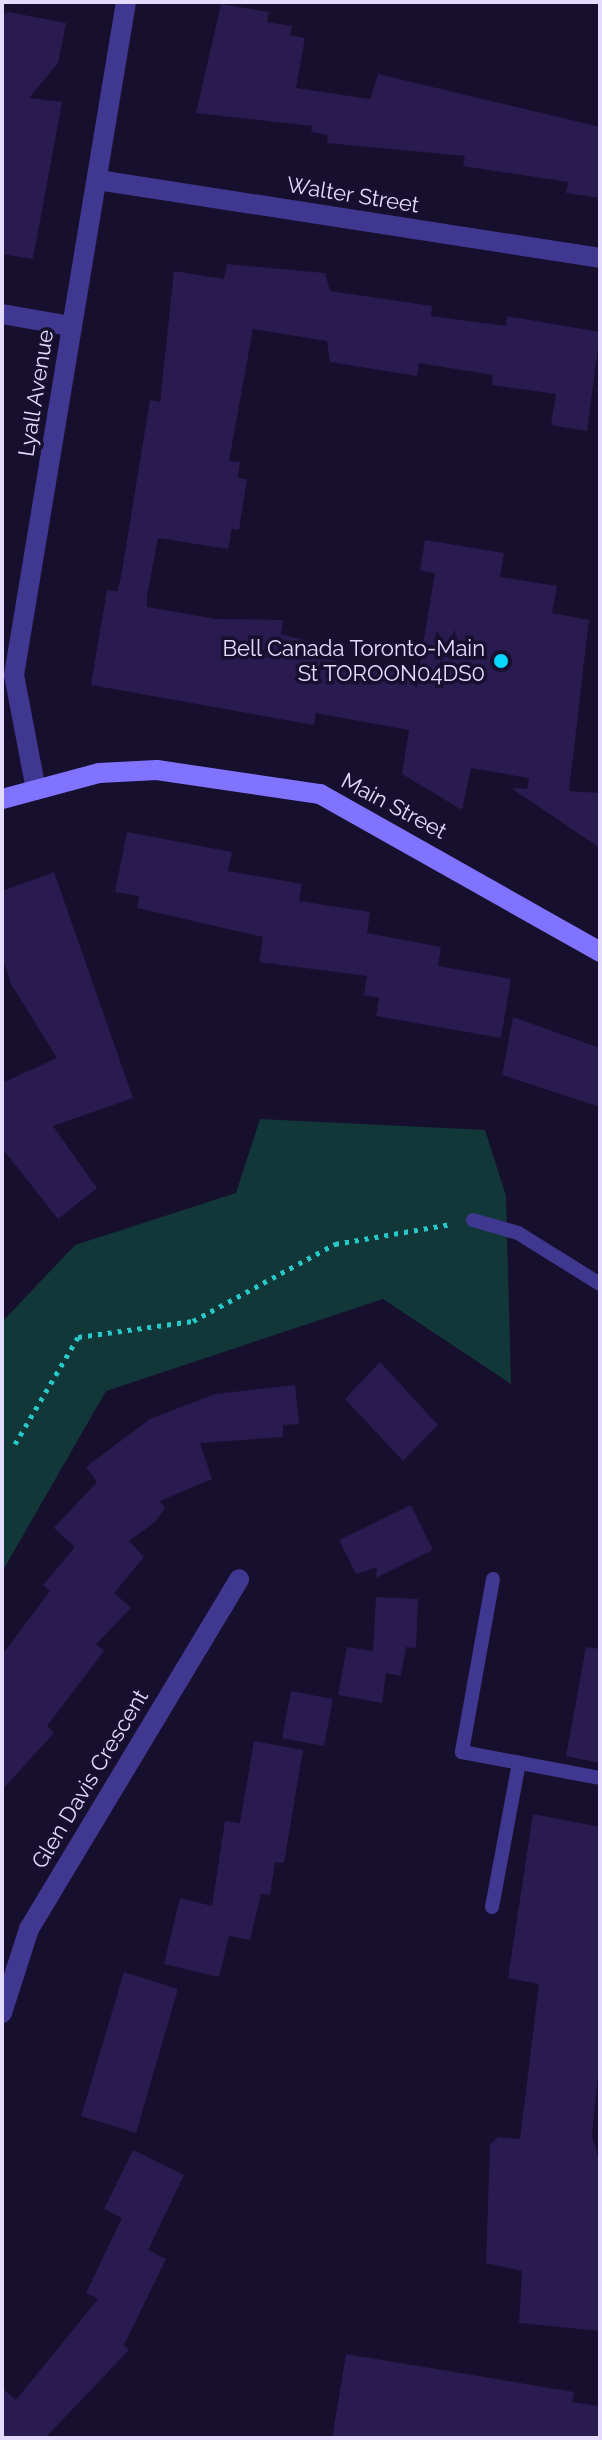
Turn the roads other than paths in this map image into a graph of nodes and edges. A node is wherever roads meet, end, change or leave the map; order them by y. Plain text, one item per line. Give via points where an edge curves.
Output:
1 (126, 2) edge
2 (98, 180) junction
3 (600, 258) edge
4 (2, 314) edge
5 (71, 326) junction
6 (36, 790) junction
7 (2, 799) edge
8 (600, 952) edge
9 (473, 1220) road end
10 (600, 1284) edge
11 (239, 1579) dead end
12 (493, 1579) dead end
13 (519, 1763) junction
14 (600, 1778) edge
15 (492, 1907) dead end
16 (2, 2013) edge

1 - 2 street, Lyall Avenue
2 - 3 street, Walter Street
2 - 5 street, Lyall Avenue
4 - 5 street
5 - 6 street, Lyall Avenue via 14,675
6 - 7 street, Main Street
6 - 8 street, Main Street via 99,773 157,770 320,794
9 - 10 lane via 518,1233
11 - 16 street, Glen Davis Crescent via 29,1929
12 - 13 lane via 462,1752
13 - 14 lane
13 - 15 lane

